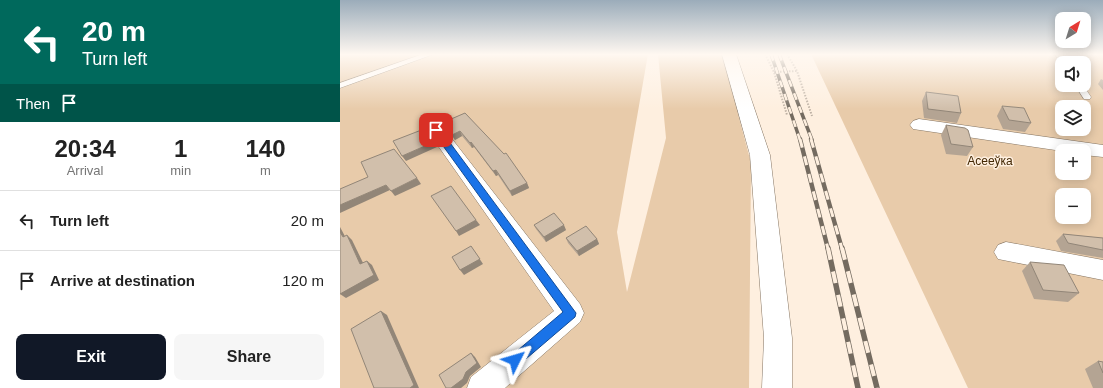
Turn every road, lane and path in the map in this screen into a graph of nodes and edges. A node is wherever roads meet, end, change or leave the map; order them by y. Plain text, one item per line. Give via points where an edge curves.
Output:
1 (380, 72) edge
2 (735, 72) edge
3 (774, 72) edge
4 (796, 72) edge
5 (340, 86) edge
6 (1084, 92) edge
7 (1087, 97) dead end
8 (787, 115) dead end
9 (812, 116) dead end
10 (919, 125) dead end
11 (436, 130) dead end
12 (1103, 151) edge
13 (1006, 252) dead end
14 (1103, 270) edge
15 (482, 388) edge
16 (777, 388) edge

1 - 5 lane
2 - 16 street via 760,155 778,338
3 - 8 path
4 - 9 path
6 - 7 lane
10 - 12 street
11 - 15 street via 571,313
13 - 14 street

